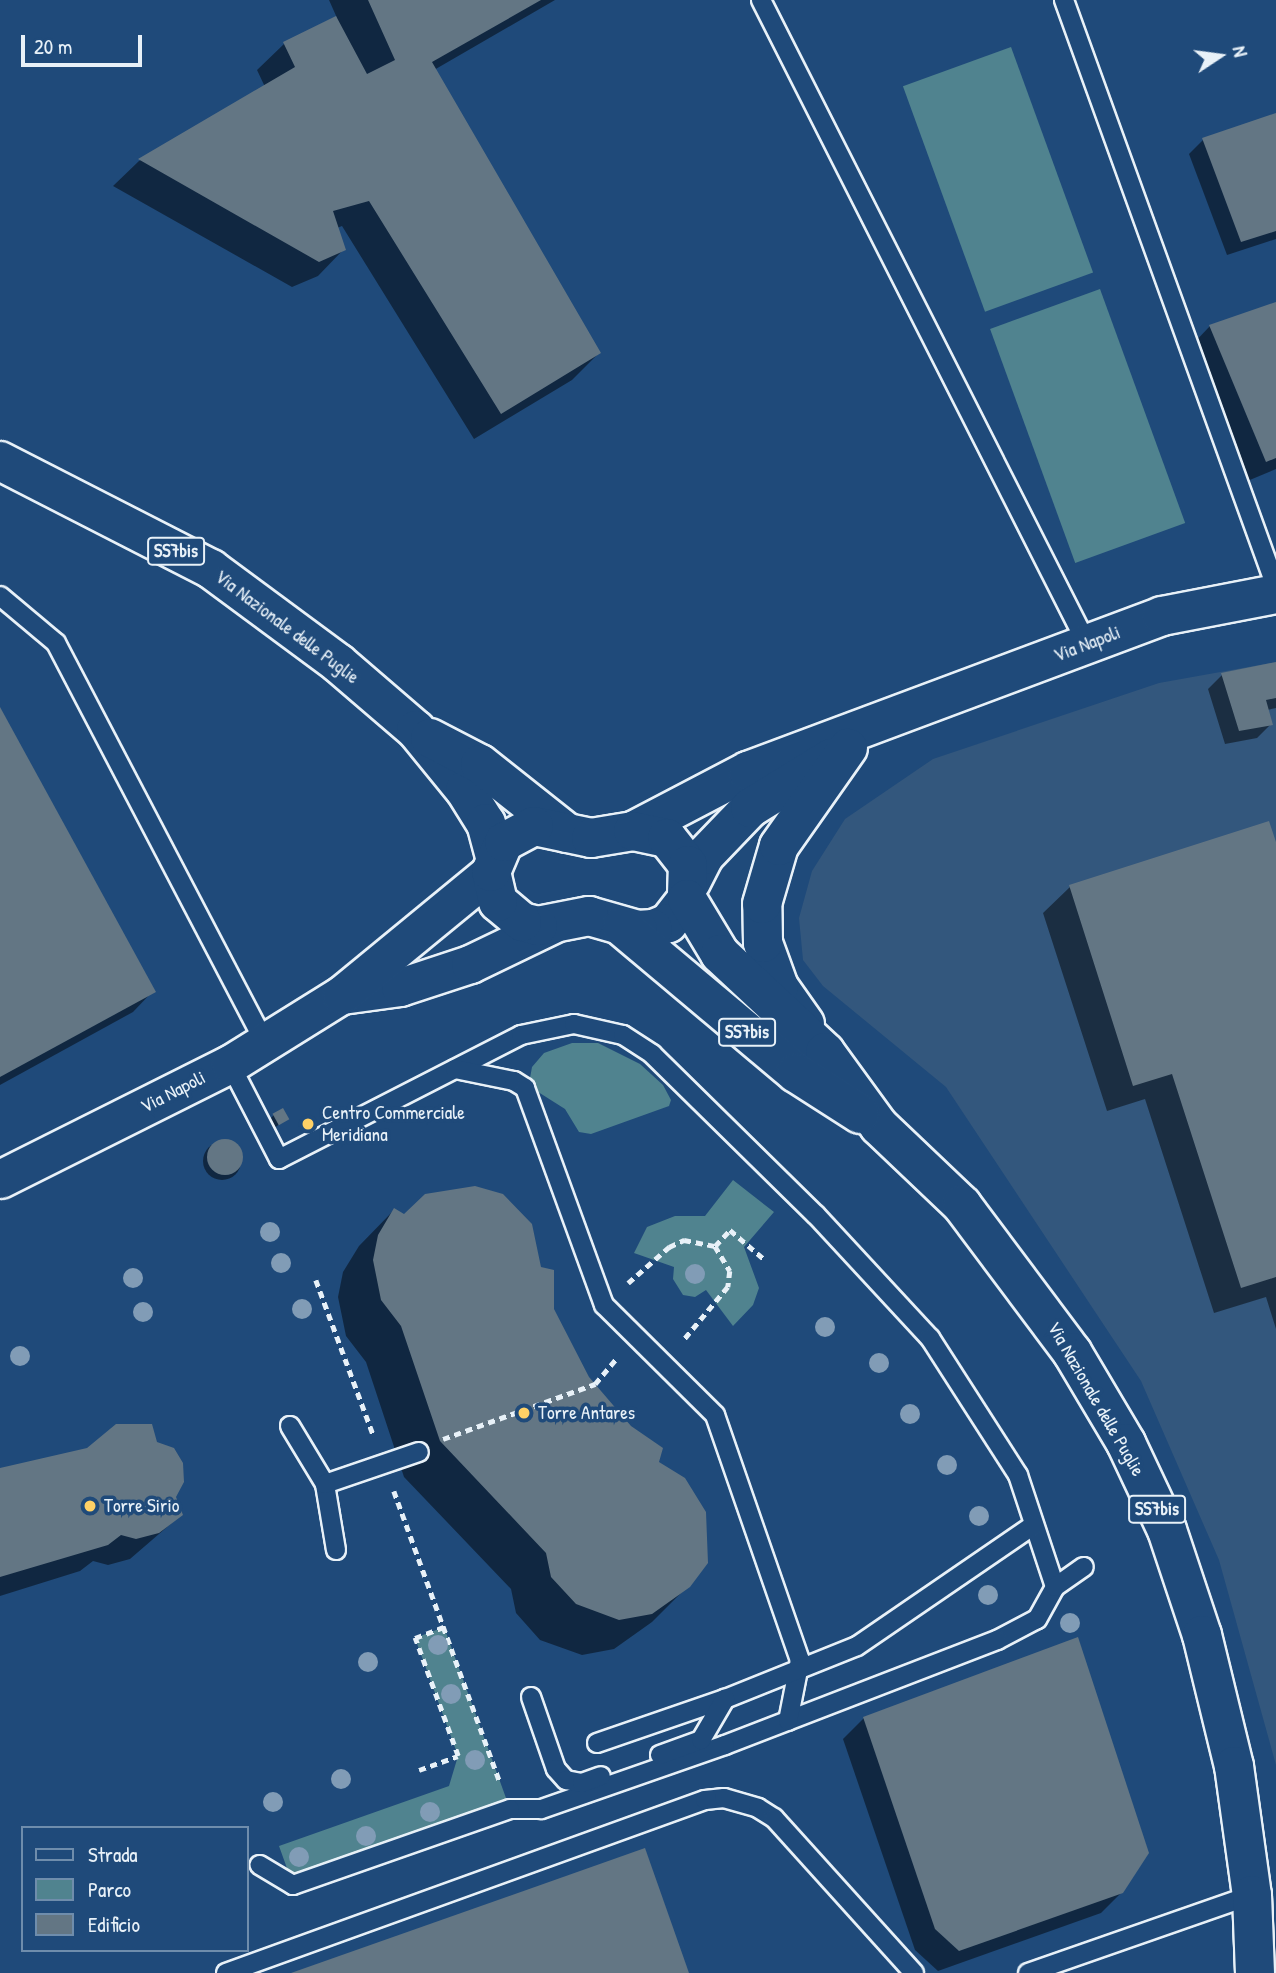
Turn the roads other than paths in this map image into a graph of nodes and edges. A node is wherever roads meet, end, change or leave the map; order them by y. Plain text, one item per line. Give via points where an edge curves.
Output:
1 (761, 0) edge
2 (1064, 0) edge
3 (0, 461) edge
4 (1276, 587) edge
5 (1276, 594) edge
6 (0, 596) edge
7 (1087, 644) junction
8 (903, 713) junction
9 (416, 730) junction
10 (848, 748) junction
11 (633, 831) junction
12 (568, 833) junction
13 (493, 864) junction
14 (689, 890) junction
15 (553, 924) junction
16 (622, 927) junction
17 (341, 995) junction
18 (265, 1042) junction
19 (825, 1052) junction
20 (230, 1064) junction
21 (455, 1069) junction
22 (879, 1126) junction
23 (0, 1179) edge
24 (290, 1426) dead end
25 (419, 1452) dead end
26 (325, 1484) junction
27 (1034, 1525) junction
28 (336, 1550) dead end
29 (1084, 1567) dead end
30 (1055, 1587) junction
31 (531, 1697) dead end
32 (725, 1699) junction
33 (788, 1721) junction
34 (597, 1743) dead end
35 (260, 1865) dead end
36 (1252, 1895) junction
37 (226, 1973) edge
38 (914, 1973) edge
39 (1028, 1973) edge
40 (1255, 1973) edge

1 - 7 lane
2 - 4 lane
3 - 9 main road, Via Nazionale delle Puglie / SS7bis via 211,569 338,663
5 - 7 main road, Via Napoli via 1162,616
6 - 18 lane via 56,643
7 - 8 main road, Via Napoli
8 - 10 main road, Via Napoli
8 - 11 main road, Via Napoli via 747,771
9 - 12 main road, Via Nazionale delle Puglie / SS7bis via 480,764
9 - 13 main road, Via Nazionale delle Puglie / SS7bis via 486,823
10 - 14 main road, Via Napoli via 750,808 705,855
10 - 19 main road via 779,846 762,904 763,943 779,987
11 - 12 main road via 591,838
11 - 14 main road, Via Nazionale delle Puglie via 651,831 673,843 688,865
12 - 13 main road via 534,826 517,831
13 - 15 main road, Via Nazionale delle Puglie via 498,902 509,914 538,926
13 - 17 street, Via Napoli
14 - 16 main road, Via Napoli via 668,923 645,930
14 - 19 main road, Via Nazionale delle Puglie / SS7bis via 720,954
15 - 16 main road via 589,916
15 - 17 street, Via Napoli via 471,964 400,987
16 - 22 main road, Via Nazionale delle Puglie / SS7bis via 796,1073
17 - 18 street, Via Napoli
18 - 20 street, Via Napoli
19 - 22 main road, Via Nazionale delle Puglie / SS7bis
20 - 21 lane via 279,1159
20 - 23 street, Via Napoli
21 - 27 lane via 521,1035 573,1024 623,1035 652,1055 816,1215 930,1338 1018,1475
21 - 33 lane via 514,1080 525,1088 604,1305 715,1415 800,1660
22 - 36 main road, Via Nazionale delle Puglie / SS7bis via 962,1205 1015,1271 1072,1352 1126,1443 1167,1530 1202,1635 1234,1766
24 - 26 lane
25 - 26 lane
26 - 28 lane
27 - 30 lane
27 - 32 lane via 857,1646
29 - 30 lane
30 - 33 lane via 1037,1619 997,1640
31 - 32 lane via 556,1769 566,1780 582,1783 701,1740
32 - 34 lane
33 - 35 lane via 541,1809 510,1810 293,1885
36 - 39 lane
36 - 40 main road, Via Nazionale delle Puglie / SS7bis
37 - 38 lane via 705,1800 724,1798 774,1818

